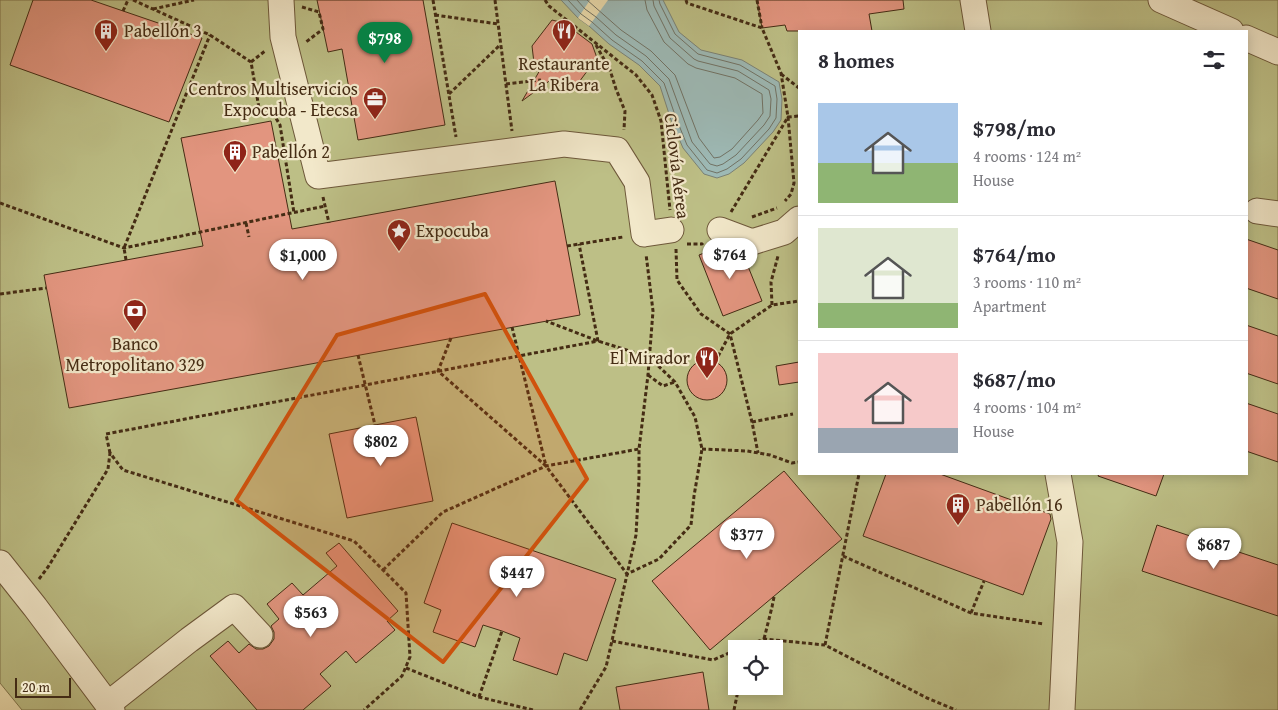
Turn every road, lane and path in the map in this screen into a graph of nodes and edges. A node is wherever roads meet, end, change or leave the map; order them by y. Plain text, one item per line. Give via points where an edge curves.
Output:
1 (128, 0) edge
2 (133, 0) edge
3 (194, 0) edge
4 (281, 0) edge
5 (433, 0) edge
6 (495, 0) edge
7 (545, 0) edge
8 (757, 0) edge
9 (973, 0) edge
10 (1161, 0) edge
11 (687, 1) edge
12 (153, 9) junction
13 (123, 11) dead end
14 (435, 15) junction
15 (498, 24) junction
16 (762, 28) junction
17 (978, 30) edge
18 (1229, 30) edge
19 (210, 36) junction
20 (1248, 39) edge
21 (595, 43) junction
22 (501, 44) junction
23 (1278, 52) edge
24 (781, 73) junction
25 (541, 80) dead end
26 (506, 84) junction
27 (798, 87) edge
28 (449, 94) junction
29 (798, 116) edge
30 (788, 117) junction
31 (515, 150) junction
32 (617, 150) junction
33 (460, 158) junction
34 (318, 176) junction
35 (0, 203) edge
36 (325, 206) junction
37 (294, 213) junction
38 (246, 222) junction
39 (329, 223) dead end
40 (791, 225) edge
41 (720, 230) junction
42 (644, 234) junction
43 (674, 235) junction
44 (249, 237) dead end
45 (579, 244) junction
46 (567, 246) dead end
47 (124, 248) junction
48 (126, 260) dead end
49 (46, 288) dead end
50 (0, 294) edge
51 (798, 301) edge
52 (772, 305) junction
53 (546, 321) dead end
54 (512, 327) dead end
55 (730, 334) junction
56 (451, 338) dead end
57 (598, 341) junction
58 (358, 355) dead end
59 (519, 356) junction
60 (649, 357) junction
61 (715, 362) dead end
62 (438, 371) junction
63 (648, 375) junction
64 (676, 382) junction
65 (365, 385) junction
66 (793, 414) dead end
67 (752, 422) junction
68 (374, 425) dead end
69 (639, 449) junction
70 (702, 449) junction
71 (110, 453) junction
72 (758, 453) junction
73 (798, 462) edge
74 (546, 466) junction
75 (859, 475) edge
76 (1058, 475) edge
77 (843, 556) junction
78 (0, 563) edge
79 (383, 570) junction
80 (628, 574) junction
81 (984, 581) dead end
82 (774, 596) dead end
83 (35, 607) junction
84 (971, 613) junction
85 (1066, 628) junction
86 (502, 631) dead end
87 (260, 635) dead end
88 (764, 639) joint
89 (612, 641) junction
90 (825, 645) junction
91 (728, 653) edge
92 (406, 668) junction
93 (737, 695) edge
94 (479, 697) junction
95 (110, 707) edge
96 (364, 710) edge
97 (533, 710) edge
98 (580, 710) edge
99 (734, 710) edge
100 (956, 710) edge
101 (1062, 710) edge

1 - 13 path
2 - 12 path
3 - 12 path
4 - 34 lane via 283,37
5 - 14 path
6 - 15 path
7 - 21 path, Ciclovía Aérea
8 - 16 path, Ciclovía Aérea
9 - 17 lane
10 - 18 lane
11 - 16 path
12 - 19 path
14 - 15 path
14 - 28 path
15 - 22 path
16 - 24 path, Ciclovía Aérea
19 - 37 path via 251,62 259,108 273,113 280,125
19 - 47 path
20 - 23 lane
21 - 32 path via 610,70 625,111 625,128
21 - 43 path, Ciclovía Aérea via 636,75 652,95 661,122
22 - 26 path
22 - 28 path
24 - 27 path
24 - 30 path, Ciclovía Aérea
25 - 26 path
26 - 31 path
28 - 33 path
29 - 30 path
30 - 41 path
30 - 41 path, Ciclovía Aérea via 794,183 791,194 781,206
31 - 32 lane via 564,144
31 - 33 lane
32 - 42 lane via 637,182
33 - 34 lane
34 - 36 path
35 - 47 path
36 - 37 path
36 - 39 path
37 - 38 path
38 - 44 path
38 - 47 path
40 - 41 lane via 752,242
40 - 52 path via 771,282
41 - 43 path, Ciclovía Aérea via 702,244 690,245
42 - 43 lane
42 - 45 path
42 - 60 path via 653,311
43 - 55 path via 678,280 701,314
45 - 46 path
45 - 57 path
47 - 48 path
49 - 50 path
51 - 52 path
52 - 55 path
53 - 57 path
54 - 59 path
55 - 61 path
55 - 67 path
56 - 62 path
57 - 59 path
57 - 60 path
58 - 65 path
59 - 62 path
59 - 74 path
60 - 63 path
60 - 64 path
62 - 65 path
62 - 74 path
63 - 64 path via 663,386
63 - 69 path
64 - 70 path via 695,417
65 - 68 path
65 - 71 path via 106,434
66 - 67 path
67 - 72 path
69 - 74 path
69 - 80 path via 636,535
70 - 72 path
70 - 80 path via 691,525 659,559
71 - 79 path via 123,470 354,542
71 - 83 path via 108,469 38,581
72 - 73 path
74 - 79 path via 444,512
74 - 80 path
75 - 77 path
76 - 85 lane via 1070,542
77 - 84 path
77 - 90 path
78 - 83 lane
79 - 92 path via 406,593 410,657
80 - 89 path
81 - 84 path
82 - 88 path
83 - 95 lane
84 - 85 path
85 - 101 lane
86 - 94 path
87 - 95 lane via 234,607 188,640
88 - 90 path
89 - 91 path via 713,660
89 - 98 path via 606,667
90 - 100 path
92 - 94 path
92 - 96 path via 402,676
93 - 99 path
94 - 97 path

